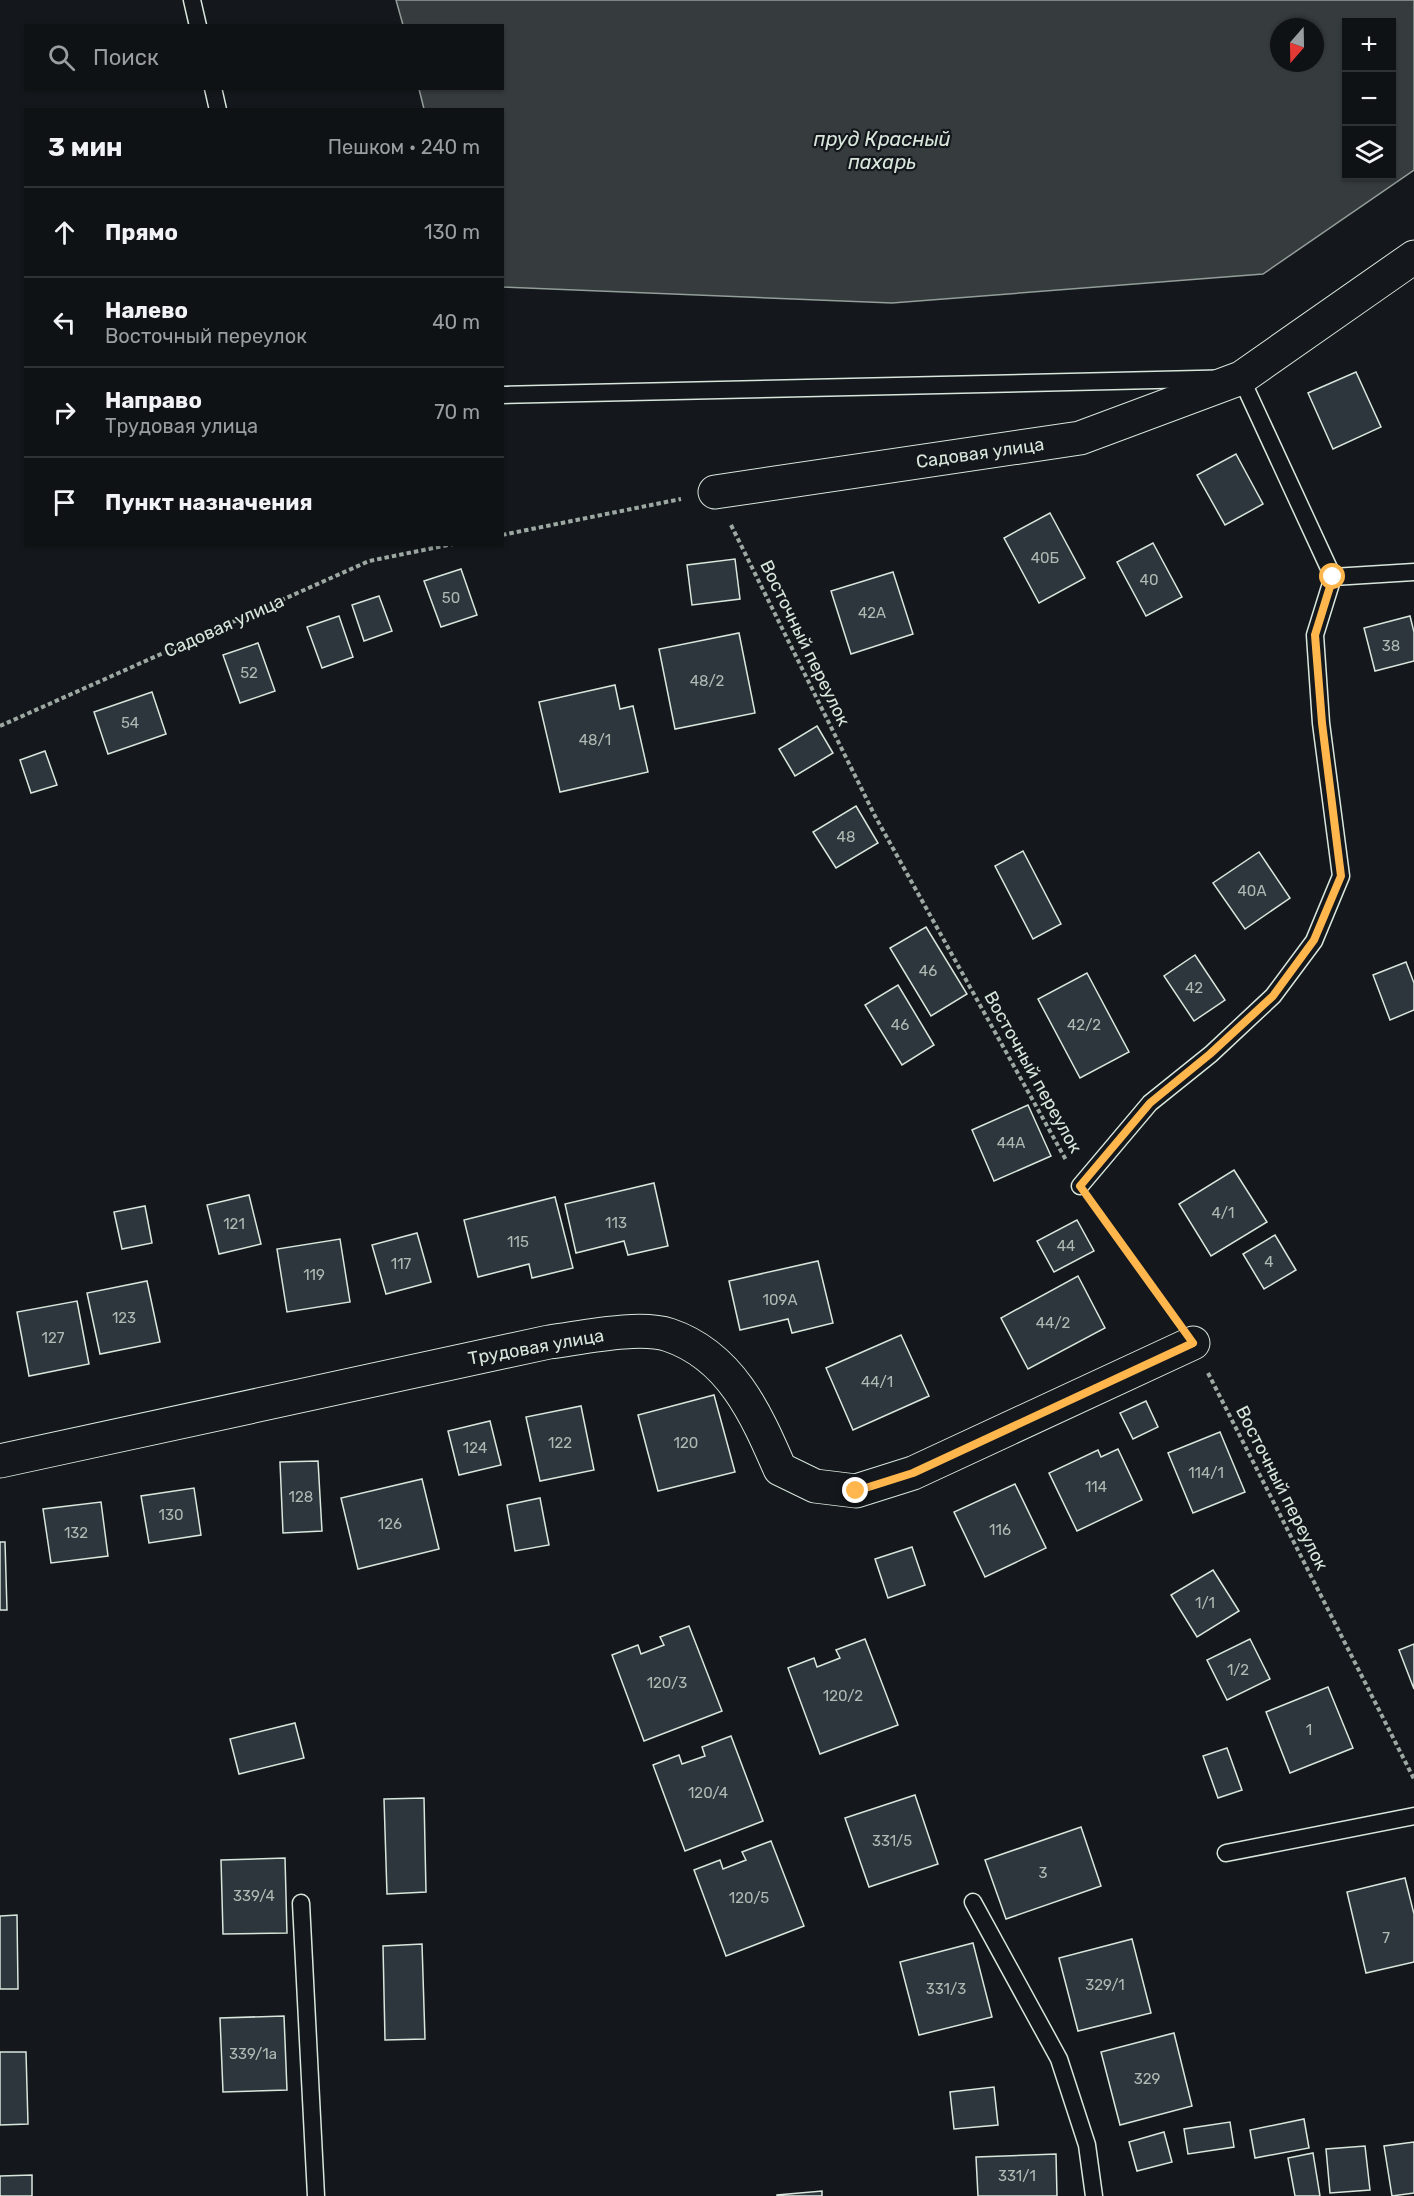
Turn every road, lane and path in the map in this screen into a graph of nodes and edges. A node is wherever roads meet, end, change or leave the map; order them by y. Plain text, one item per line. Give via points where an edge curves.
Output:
1 (192, 0) edge
2 (198, 24) edge
3 (213, 90) edge
4 (218, 108) edge
5 (1414, 257) edge
6 (1241, 378) junction
7 (504, 395) edge
8 (715, 492) junction
9 (504, 535) edge
10 (443, 546) edge
11 (1414, 572) edge
12 (1333, 577) junction
13 (0, 726) edge
14 (1080, 1186) junction
15 (1193, 1343) junction
16 (0, 1461) edge
17 (1414, 1779) edge
18 (1414, 1816) edge
19 (1226, 1853) dead end
20 (973, 1902) dead end
21 (301, 1903) dead end
22 (316, 2196) edge
23 (1095, 2196) edge

1 - 2 lane
3 - 4 lane
5 - 6 street, Садовая улица
6 - 7 lane
6 - 8 street, Садовая улица via 1080,438
6 - 12 lane
8 - 9 path
8 - 14 path, Восточный переулок via 875,816
10 - 13 path, Садовая улица via 369,561
11 - 12 lane
12 - 14 lane via 1315,635 1341,876 1314,940 1273,996 1150,1103
14 - 15 path, Восточный переулок
15 - 16 street, Трудовая улица via 913,1473 856,1491 815,1486 780,1469 753,1408 712,1357 668,1335 622,1332 549,1342
15 - 17 path, Восточный переулок
18 - 19 lane
20 - 23 lane via 1059,2059 1087,2145
21 - 22 lane

